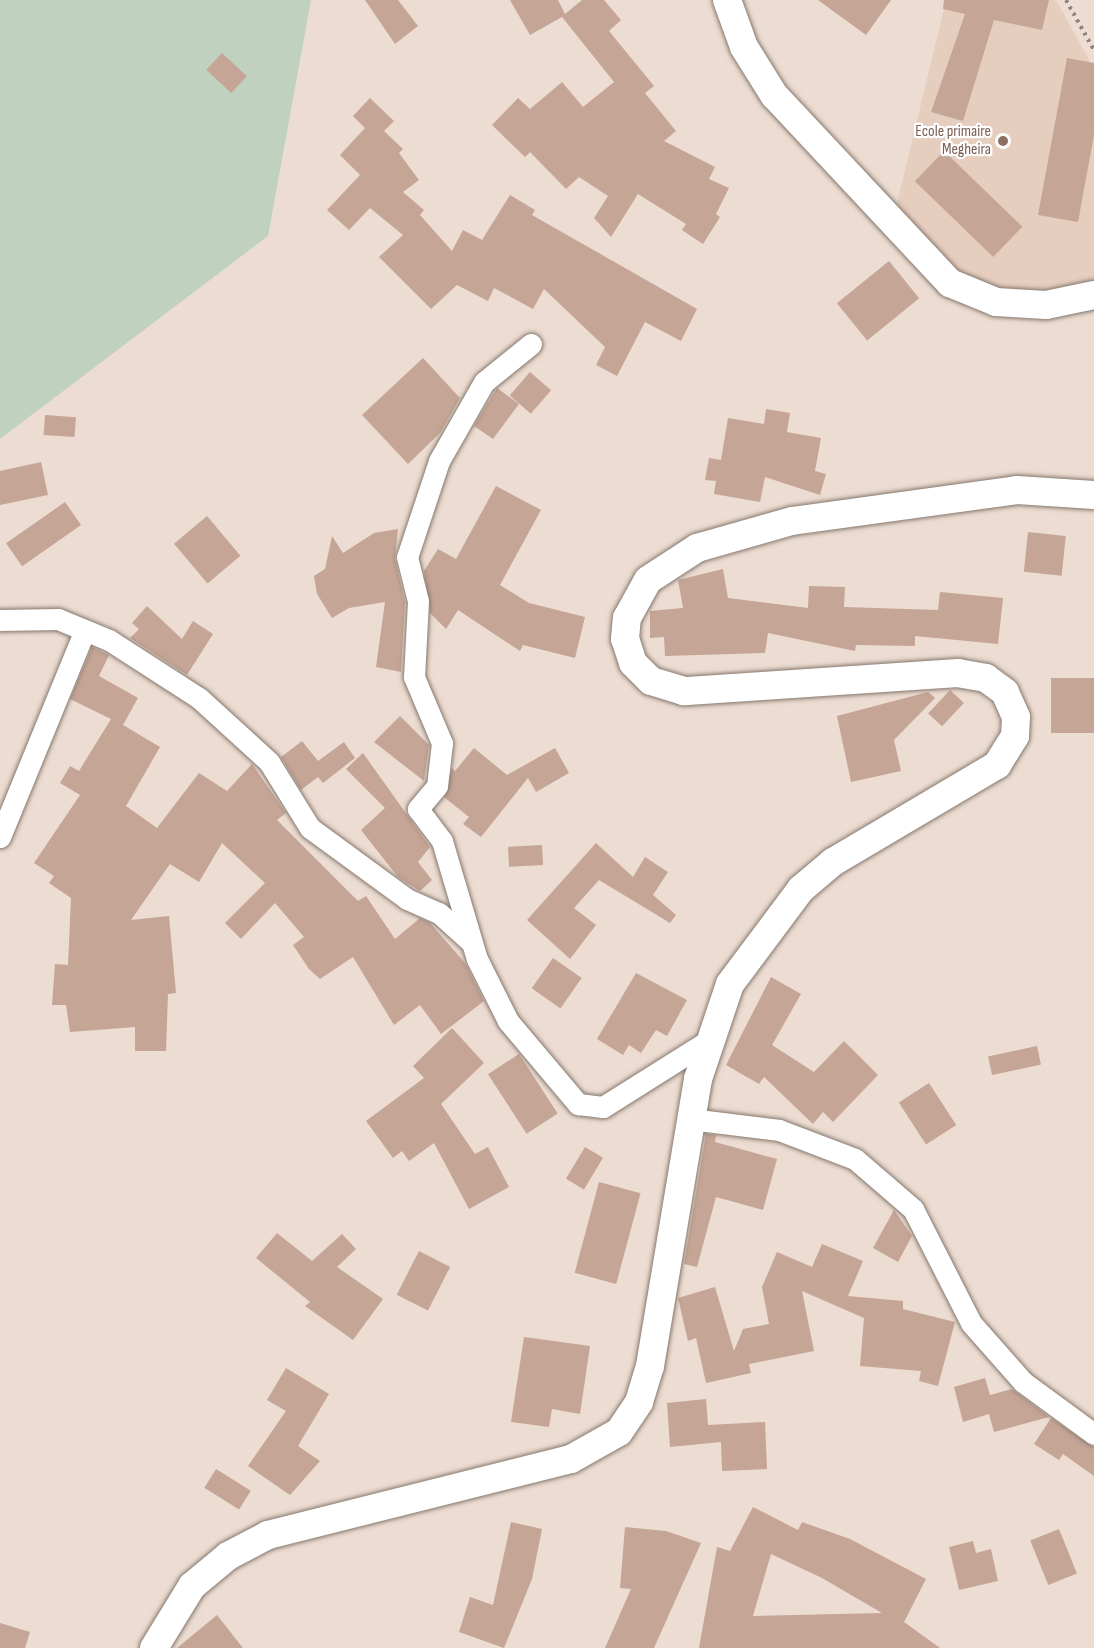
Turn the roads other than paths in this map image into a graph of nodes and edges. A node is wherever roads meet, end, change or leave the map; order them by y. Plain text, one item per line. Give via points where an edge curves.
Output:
1 (727, 0) edge
2 (1094, 295) edge
3 (531, 344) dead end
4 (1094, 495) edge
5 (0, 620) edge
6 (84, 632) junction
7 (0, 837) edge
8 (471, 941) junction
9 (708, 1041) junction
10 (690, 1119) junction
11 (1094, 1434) edge
12 (154, 1648) edge

1 - 2 main road via 744,47 774,95 950,283 996,302 1046,305
3 - 8 street via 484,382 439,461 407,557 418,601 414,677 442,743 437,786 418,809 442,841
4 - 9 main road via 1017,490 792,521 697,548 648,580 627,618 625,639 633,663 651,681 684,691 958,673 986,678 1005,692 1016,717 1015,736 998,765 833,862 801,889 730,984
5 - 6 street via 58,619
6 - 7 street
6 - 8 street via 109,640 199,699 269,762 310,828 407,899 439,913
8 - 9 street via 508,1021 578,1104 603,1107
9 - 10 main road
10 - 11 street via 779,1130 855,1159 913,1209 970,1323 1023,1382
10 - 12 main road via 650,1366 639,1402 619,1432 572,1459 268,1535 228,1556 192,1586

